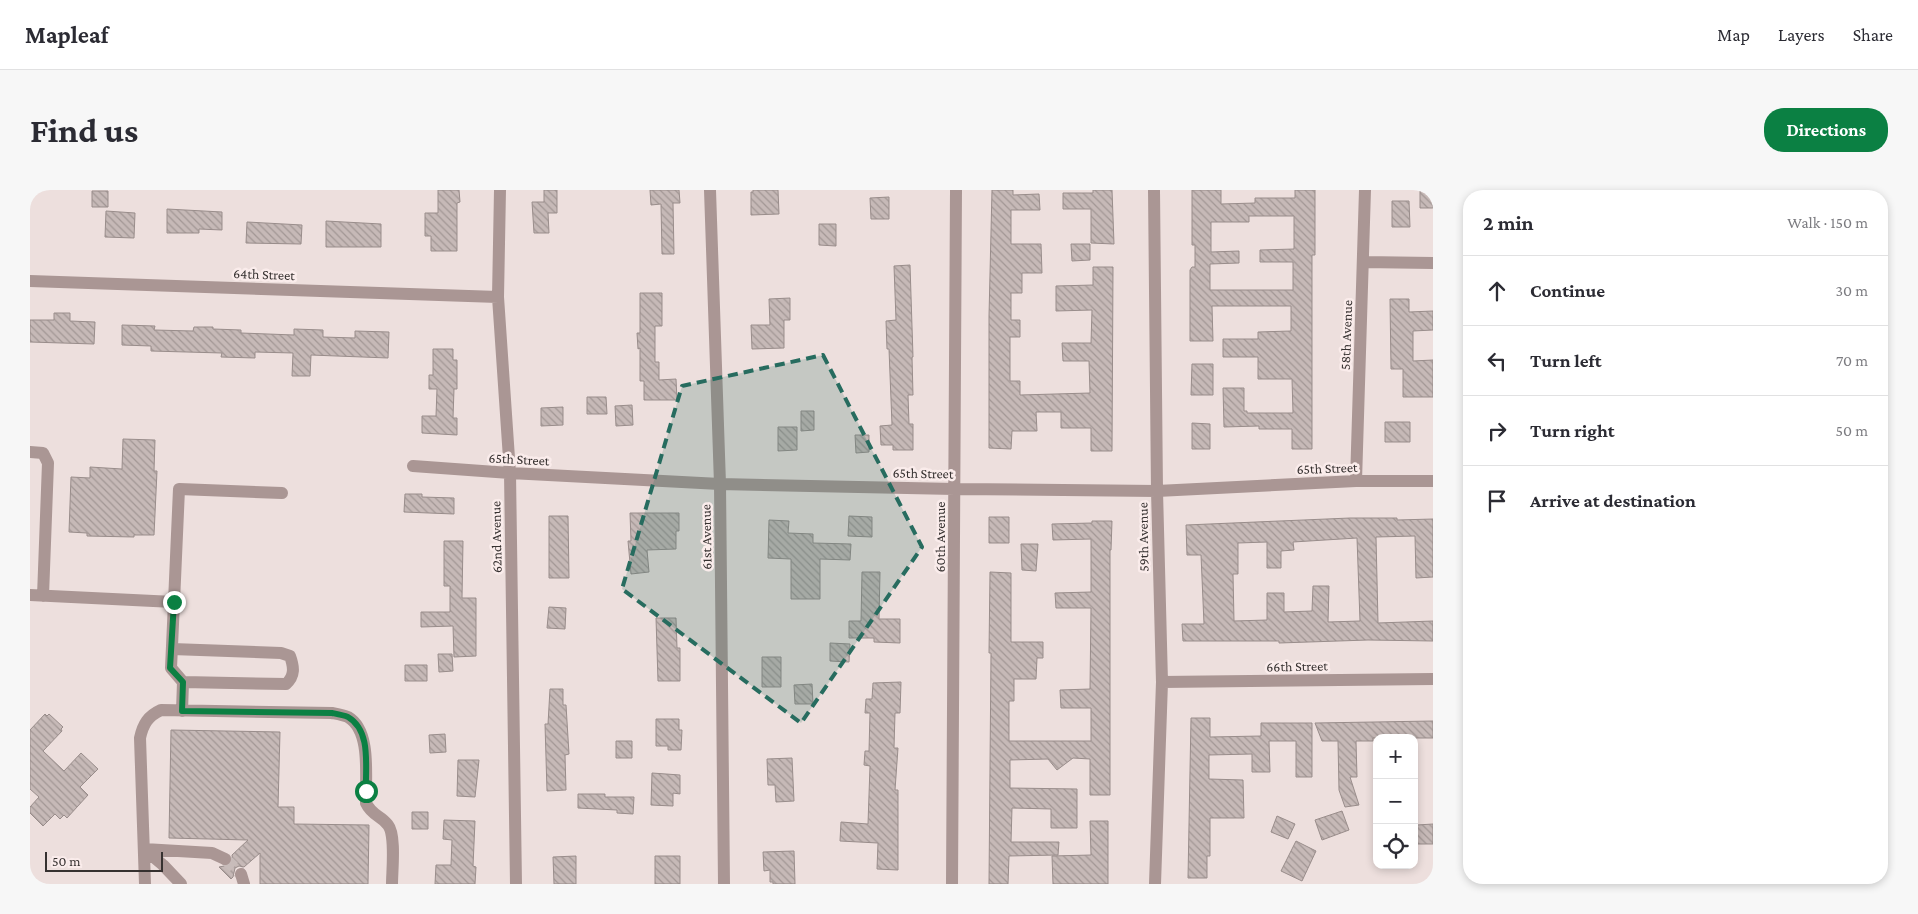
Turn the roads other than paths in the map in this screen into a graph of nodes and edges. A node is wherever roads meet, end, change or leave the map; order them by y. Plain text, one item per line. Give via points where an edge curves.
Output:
1 (500, 190) edge
2 (710, 190) edge
3 (956, 190) edge
4 (1154, 190) edge
5 (1365, 190) edge
6 (1363, 262) junction
7 (1433, 263) edge
8 (30, 281) edge
9 (498, 297) junction
10 (30, 452) edge
11 (413, 466) dead end
12 (510, 474) junction
13 (1356, 481) junction
14 (1433, 481) edge
15 (720, 484) junction
16 (955, 489) junction
17 (1157, 491) junction
18 (282, 493) dead end
19 (30, 595) edge
20 (43, 596) junction
21 (174, 602) junction
22 (172, 649) junction
23 (1433, 679) edge
24 (183, 682) junction
25 (1162, 682) junction
26 (182, 711) junction
27 (144, 849) junction
28 (225, 858) tunnel mouth
29 (144, 884) edge
30 (181, 884) edge
31 (392, 884) edge
32 (516, 884) edge
33 (724, 884) edge
34 (952, 884) edge
35 (1155, 884) edge

1 - 9 street, 62nd Avenue
2 - 15 street, 61st Avenue
3 - 16 street, 60th Avenue
4 - 17 street, 59th Avenue
5 - 6 street, 58th Avenue
6 - 7 street
6 - 13 street, 58th Avenue
8 - 9 street, 64th Street
9 - 12 street, 62nd Avenue
10 - 20 street via 42,453 48,463
11 - 12 street, 65th Street
12 - 15 street, 65th Street
12 - 32 street, 62nd Avenue
13 - 14 street, 65th Street
13 - 17 street, 65th Street
15 - 16 street, 65th Street
15 - 33 street, 61st Avenue
16 - 17 street, 65th Street
16 - 34 street, 60th Avenue
17 - 25 street, 59th Avenue
18 - 21 street via 179,489
19 - 20 street
20 - 21 street
21 - 22 street
22 - 24 street via 170,668
22 - 24 street via 281,653 290,656 294,668 286,684
23 - 25 street, 66th Street
24 - 26 street
25 - 35 street, 59th Avenue
26 - 27 street via 162,710 149,717 142,727
26 - 31 street via 332,713 347,717 358,726 364,741 366,803 370,811 388,825 392,836
27 - 28 street via 212,853
27 - 29 street
27 - 30 street

